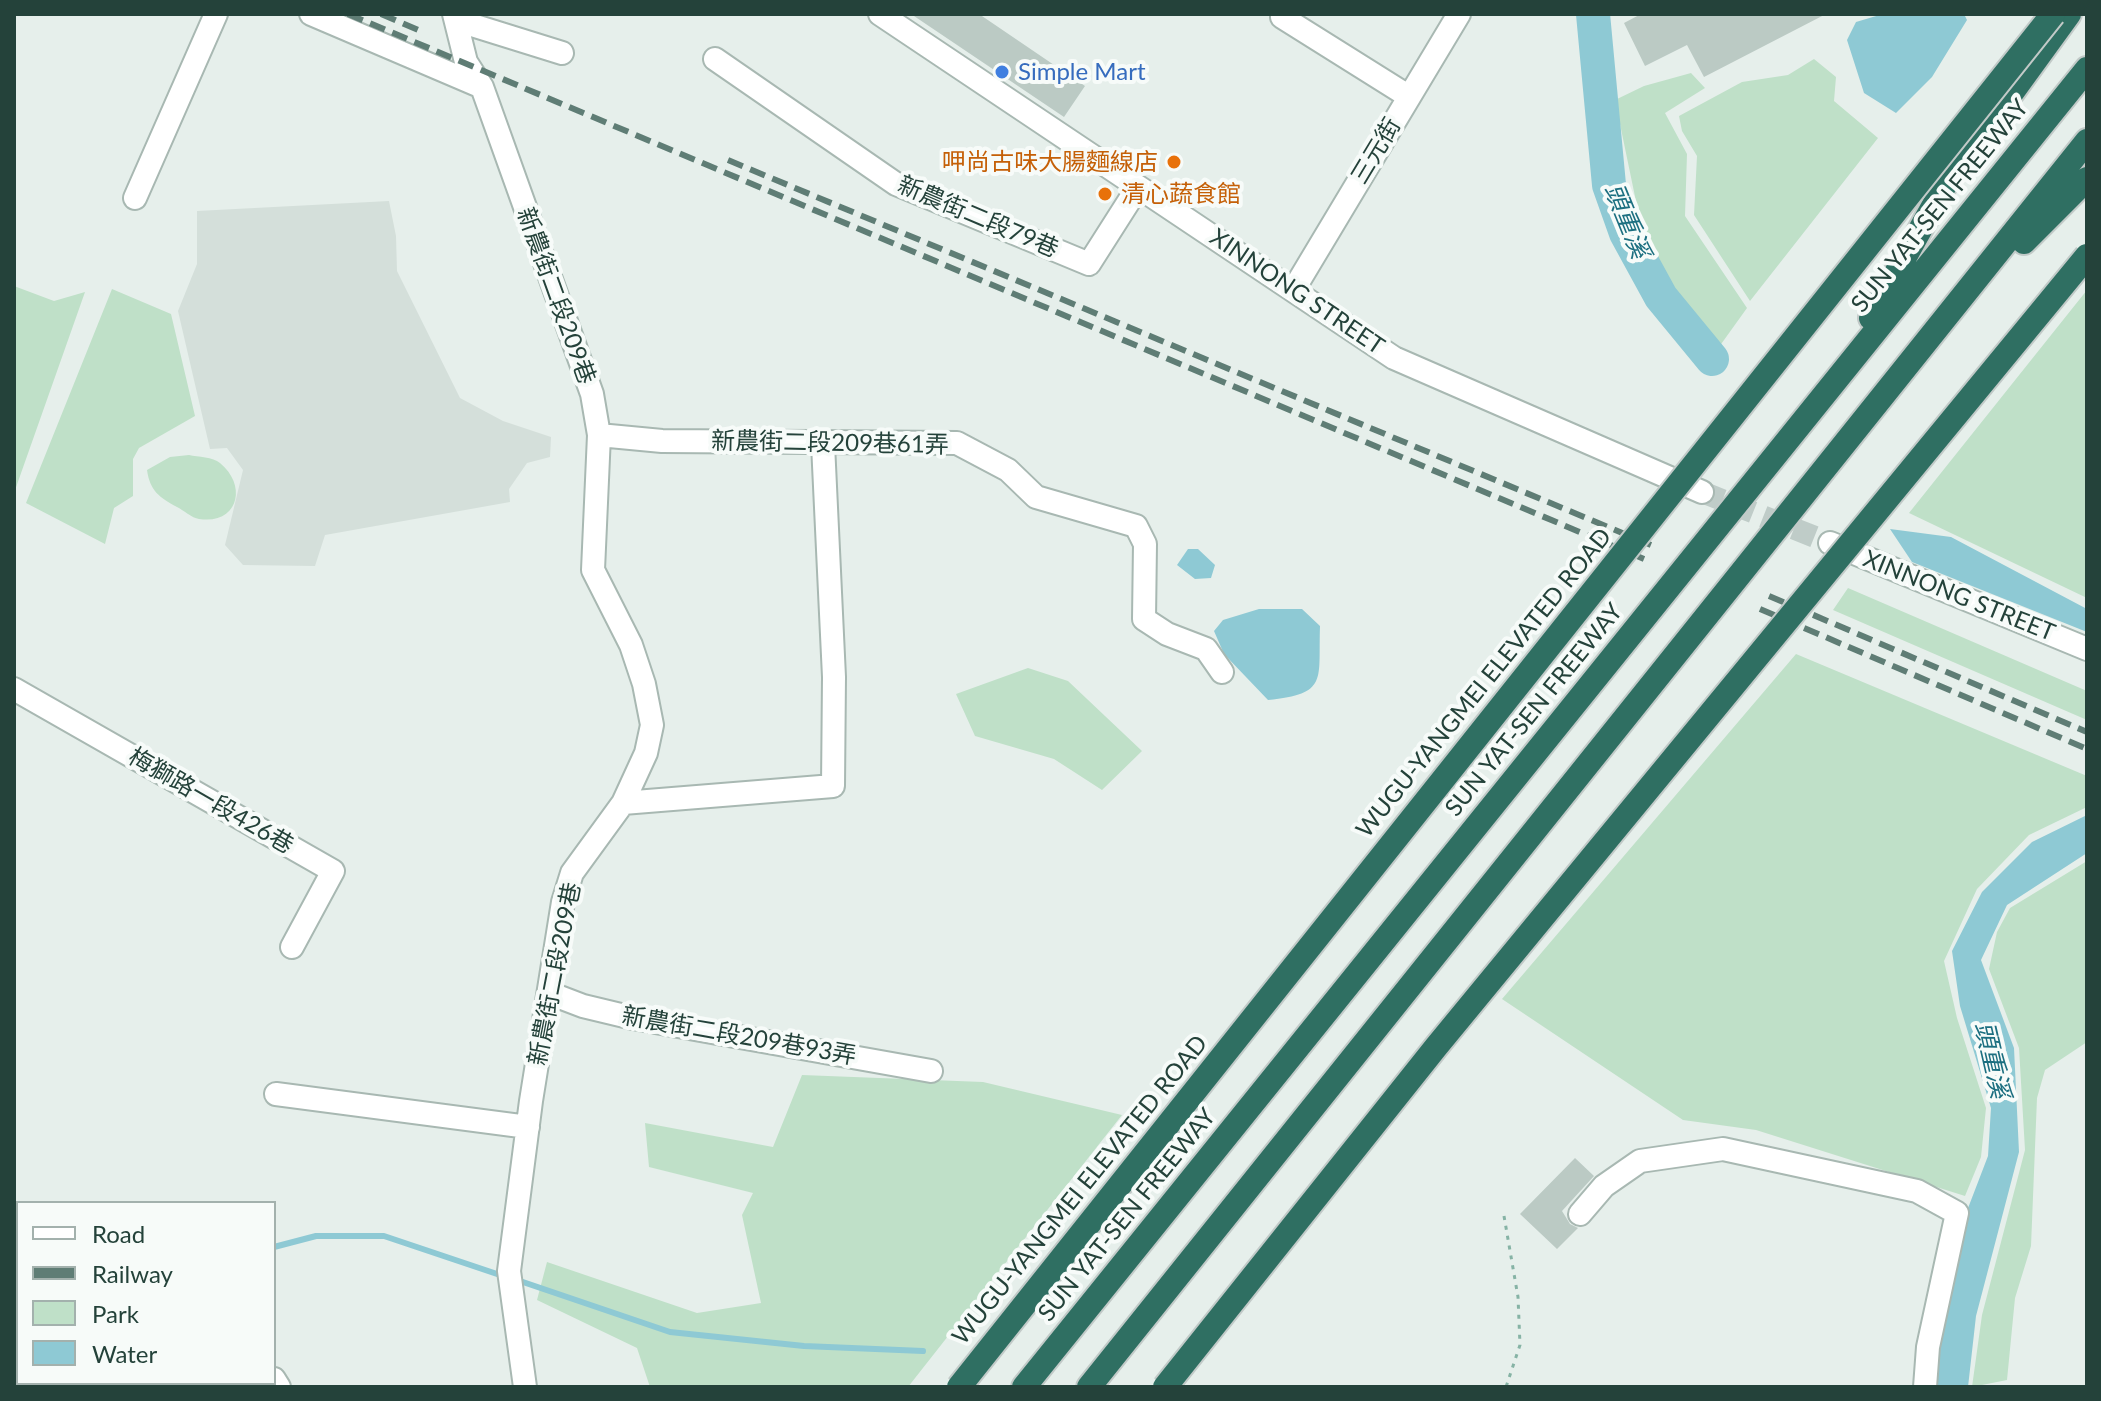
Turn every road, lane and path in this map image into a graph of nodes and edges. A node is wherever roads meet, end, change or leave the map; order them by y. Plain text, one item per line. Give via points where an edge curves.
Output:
1 (216, 14) edge
2 (311, 14) edge
3 (880, 14) edge
4 (1283, 14) edge
5 (1459, 14) edge
6 (2053, 14) edge
7 (2069, 14) edge
8 (455, 17) edge
9 (562, 53) dead end
10 (715, 59) dead end
11 (2087, 69) edge
12 (482, 87) junction
13 (1408, 96) junction
14 (2087, 141) edge
15 (2087, 179) edge
16 (1138, 187) junction
17 (135, 198) dead end
18 (2087, 256) edge
19 (1294, 289) junction
20 (1949, 318) junction
21 (1841, 373) junction
22 (599, 435) junction
23 (823, 444) junction
24 (1702, 492) tunnel mouth
25 (1830, 543) tunnel mouth
26 (2087, 649) edge
27 (1222, 672) dead end
28 (14, 689) edge
29 (623, 803) junction
30 (292, 947) dead end
31 (549, 993) junction
32 (931, 1071) dead end
33 (276, 1094) dead end
34 (528, 1127) junction
35 (1580, 1214) dead end
36 (1504, 1216) dead end
37 (525, 1387) edge
38 (959, 1387) edge
39 (1024, 1387) edge
40 (1089, 1387) edge
41 (1165, 1387) edge
42 (1506, 1387) edge
43 (1925, 1387) edge

1 - 17 street
2 - 12 street
3 - 16 street, XINNONG STREET
4 - 13 street
5 - 13 street, 三元街
6 - 38 highway, WUGU-YANGMEI ELEVATED ROAD, bridge
7 - 21 highway via 1945,185
8 - 9 street
8 - 12 street, 新農街二段209巷 via 466,62
10 - 16 street, 新農街二段79巷 via 896,184 1089,264
11 - 21 highway, SUN YAT-SEN FREEWAY
12 - 22 street, 新農街二段209巷 via 574,336
13 - 19 street, 三元街
14 - 20 highway
15 - 20 highway
16 - 19 street, XINNONG STREET
18 - 41 highway, bridge via 1436,1047
19 - 24 street, XINNONG STREET via 1394,358
20 - 40 highway
21 - 39 highway, SUN YAT-SEN FREEWAY
22 - 23 street, 新農街二段209巷61弄
22 - 29 street, 新農街二段209巷 via 593,570 631,645 652,725 646,753
23 - 27 street, 新農街二段209巷61弄 via 957,443 1008,470 1036,497 1136,526 1146,557 1144,619 1206,649
23 - 29 street via 834,677 833,786
25 - 26 street, XINNONG STREET
28 - 30 street, 梅獅路一段426巷 via 333,871
29 - 31 street, 新農街二段209巷 via 572,873
31 - 32 street, 新農街二段209巷93弄 via 633,1018
31 - 34 street, 新農街二段209巷
33 - 34 street
34 - 37 street, 新農街二段209巷 via 511,1282
35 - 43 street via 1604,1186 1640,1161 1723,1149 1917,1191 1957,1213 1928,1347
36 - 42 path via 1520,1345

